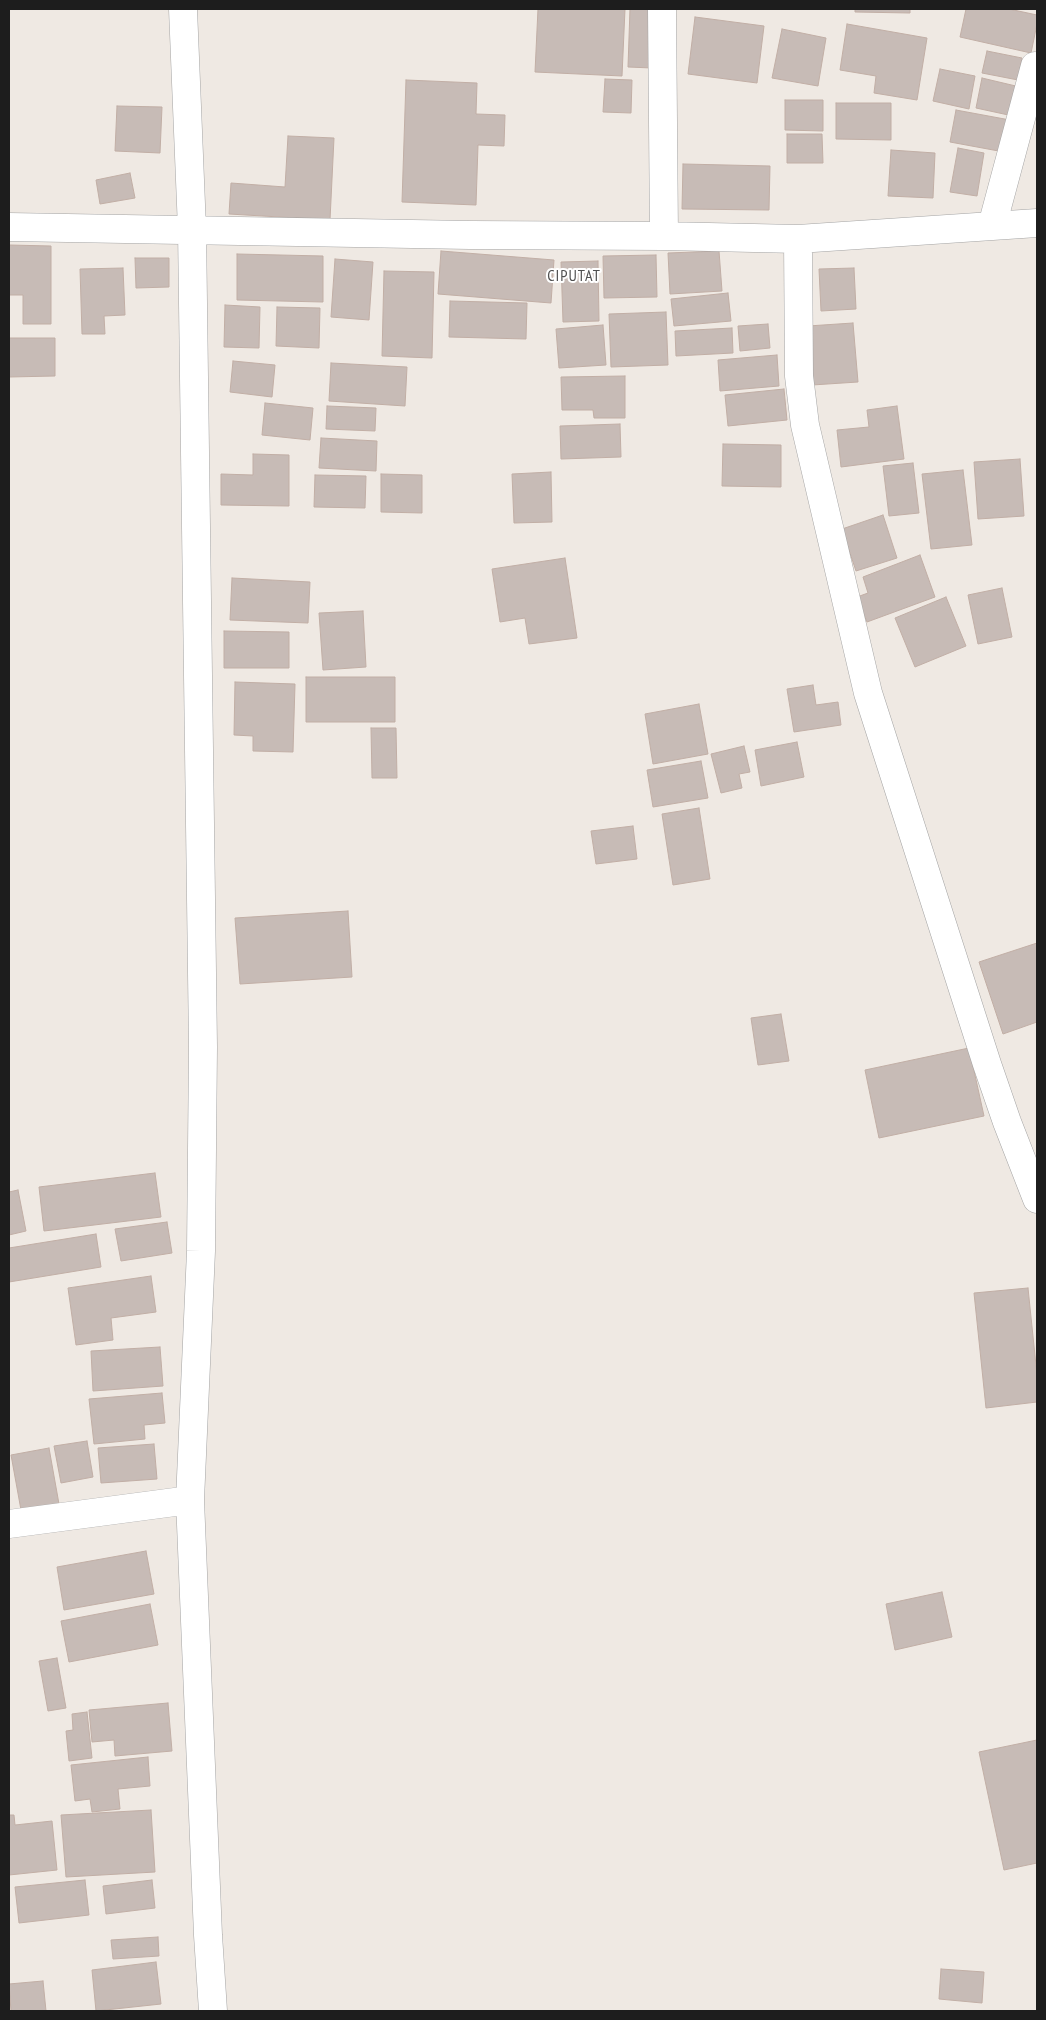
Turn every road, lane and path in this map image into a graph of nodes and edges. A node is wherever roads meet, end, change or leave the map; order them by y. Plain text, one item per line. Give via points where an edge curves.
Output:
1 (183, 9) edge
2 (662, 9) edge
3 (1036, 66) dead end
4 (1037, 223) edge
5 (992, 226) junction
6 (9, 227) edge
7 (192, 229) junction
8 (664, 236) junction
9 (798, 239) junction
10 (1037, 1199) edge
11 (190, 1500) junction
12 (9, 1524) edge
13 (213, 2011) edge

1 - 7 street
2 - 8 street
3 - 5 street
4 - 5 street
5 - 9 street
6 - 7 street
7 - 8 street
7 - 11 street via 203,1047 201,1251
8 - 9 street
9 - 10 street via 799,376 805,425 868,693 987,1064
11 - 12 street
11 - 13 street

